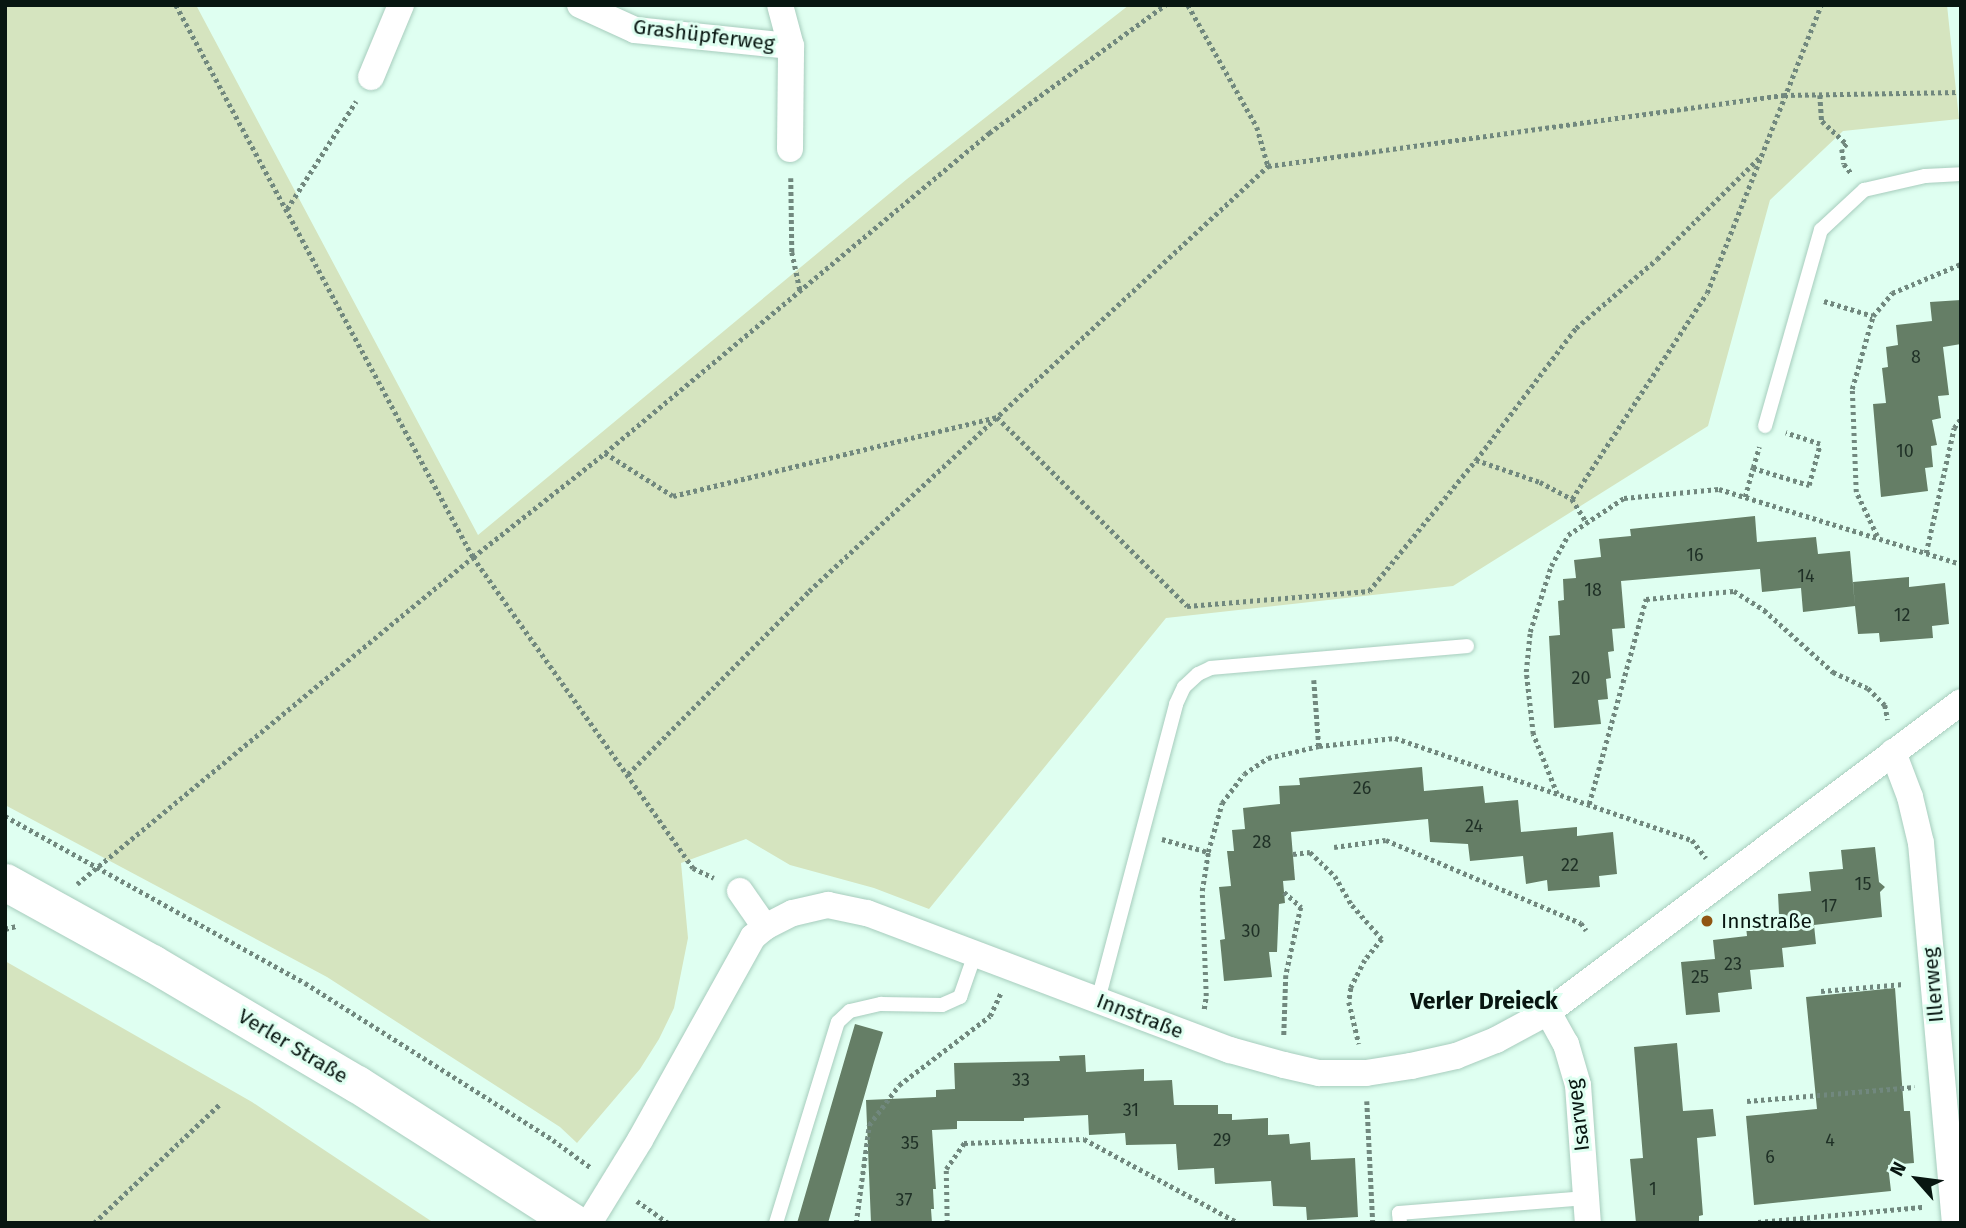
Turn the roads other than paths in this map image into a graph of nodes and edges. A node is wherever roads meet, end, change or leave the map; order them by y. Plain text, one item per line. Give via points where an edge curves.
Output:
1 (401, 5) edge
2 (580, 5) edge
3 (780, 5) edge
4 (791, 46) junction
5 (371, 77) road end
6 (790, 149) road end
7 (1961, 174) edge
8 (1765, 426) road end
9 (1467, 646) dead end
10 (1961, 702) edge
11 (1893, 752) junction
12 (5, 882) edge
13 (740, 891) road end
14 (765, 927) junction
15 (975, 954) junction
16 (1098, 1000) junction
17 (1548, 1012) junction
18 (1587, 1210) edge
19 (1955, 1214) edge
20 (574, 1223) edge
21 (589, 1223) edge
22 (776, 1223) edge
23 (1400, 1223) edge

1 - 5 street
2 - 4 street, Grashüpferweg via 635,30
3 - 4 street, Grashüpferweg
4 - 6 street, Grashüpferweg
7 - 8 lane via 1924,176 1864,190 1821,230
9 - 16 lane via 1211,668 1184,687
10 - 11 street, Innstraße
11 - 17 street, Innstraße
11 - 19 street, Illerweg via 1921,843
12 - 20 main road, Verler Straße via 334,1070
13 - 14 street
14 - 15 street, Innstraße via 793,913 828,905 867,913
14 - 21 street, Innstraße via 740,958
15 - 16 street, Innstraße
15 - 22 lane via 960,997 942,1005 881,1004 850,1011 838,1022
16 - 17 street, Innstraße via 1194,1036 1319,1073 1366,1073 1456,1055 1496,1041
17 - 18 street, Isarweg via 1566,1044 1578,1085
18 - 23 lane via 1399,1213

